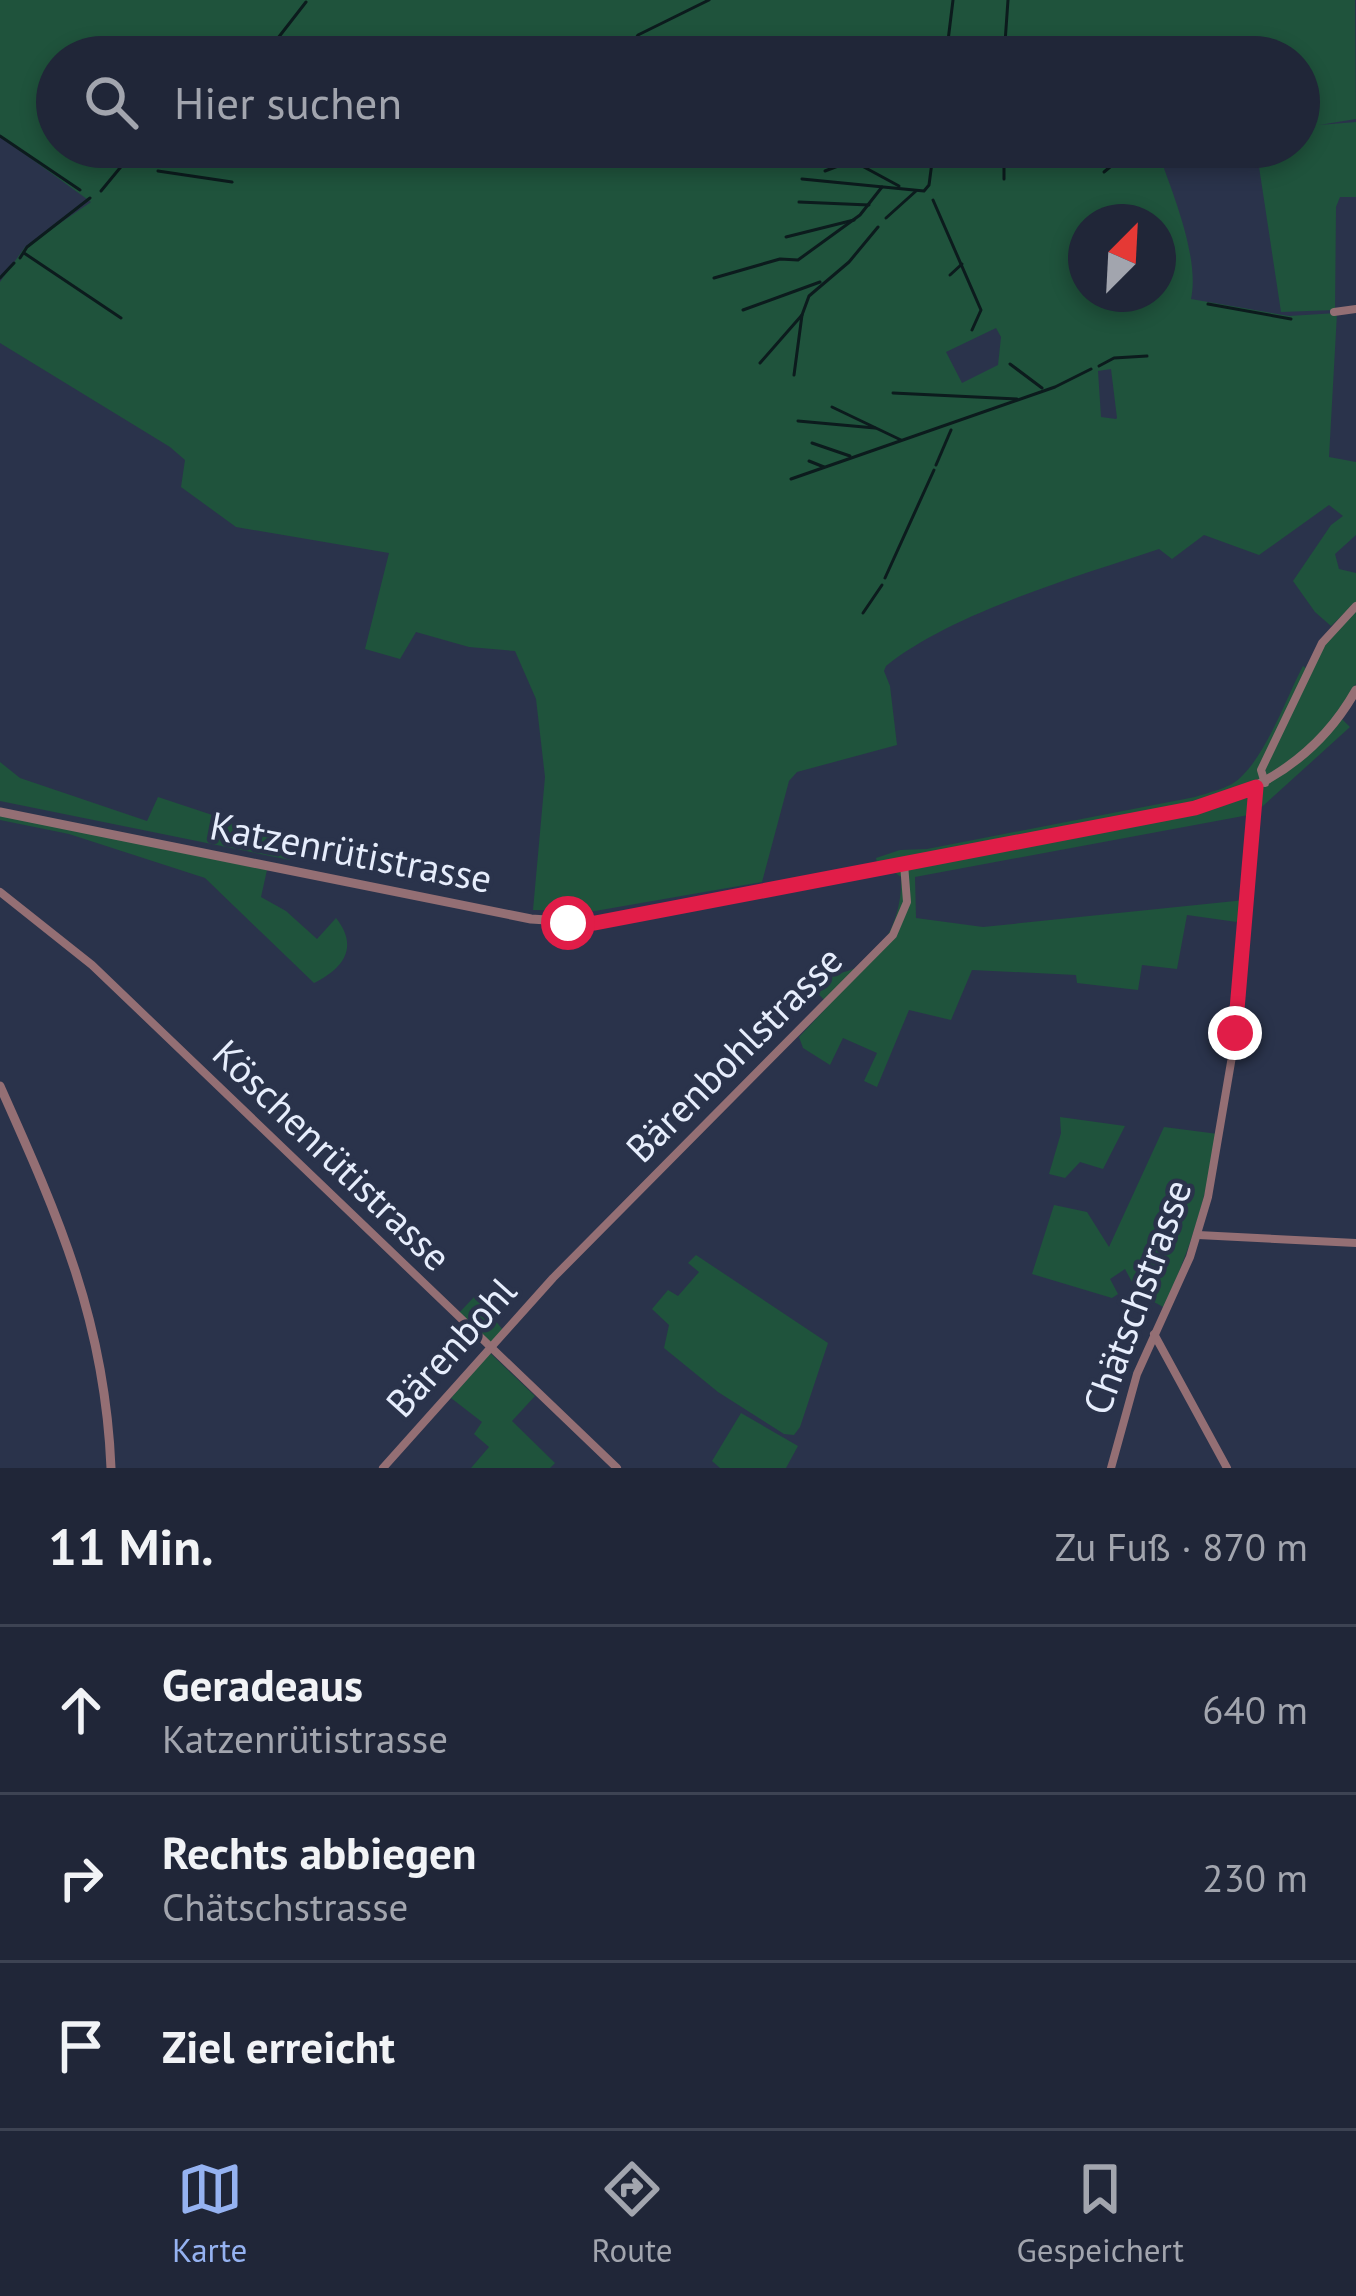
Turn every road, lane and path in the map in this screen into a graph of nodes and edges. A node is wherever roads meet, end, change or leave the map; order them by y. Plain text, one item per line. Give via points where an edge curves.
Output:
1 (1356, 309) edge
2 (1334, 311) dead end
3 (1356, 606) edge
4 (1356, 690) edge
5 (1260, 785) junction
6 (0, 812) edge
7 (904, 864) junction
8 (0, 892) edge
9 (0, 1086) edge
10 (1198, 1235) junction
11 (1356, 1243) edge
12 (564, 1268) joint
13 (1154, 1332) junction
14 (490, 1349) junction
15 (111, 1468) edge
16 (383, 1468) edge
17 (617, 1468) edge
18 (1111, 1468) edge
19 (1227, 1468) edge

1 - 2 street
3 - 5 street, Chätschstrasse via 1322,643
4 - 5 street, Katzenrütistrasse via 1314,748
5 - 7 street, Katzenrütistrasse via 1195,808
5 - 10 street, Chätschstrasse via 1235,1033
6 - 7 street, Katzenrütistrasse via 568,923
7 - 12 street, Bärenbohlstrasse via 907,902 893,935
8 - 14 street, Köschenrütistrasse via 92,965
9 - 15 street via 82,1285 101,1363
10 - 11 street
10 - 13 street, Chätschstrasse
12 - 14 street, Bärenbohl
13 - 18 street, Chätschstrasse
13 - 19 street
14 - 16 street, Bärenbohl
14 - 17 street, Köschenrütistrasse

